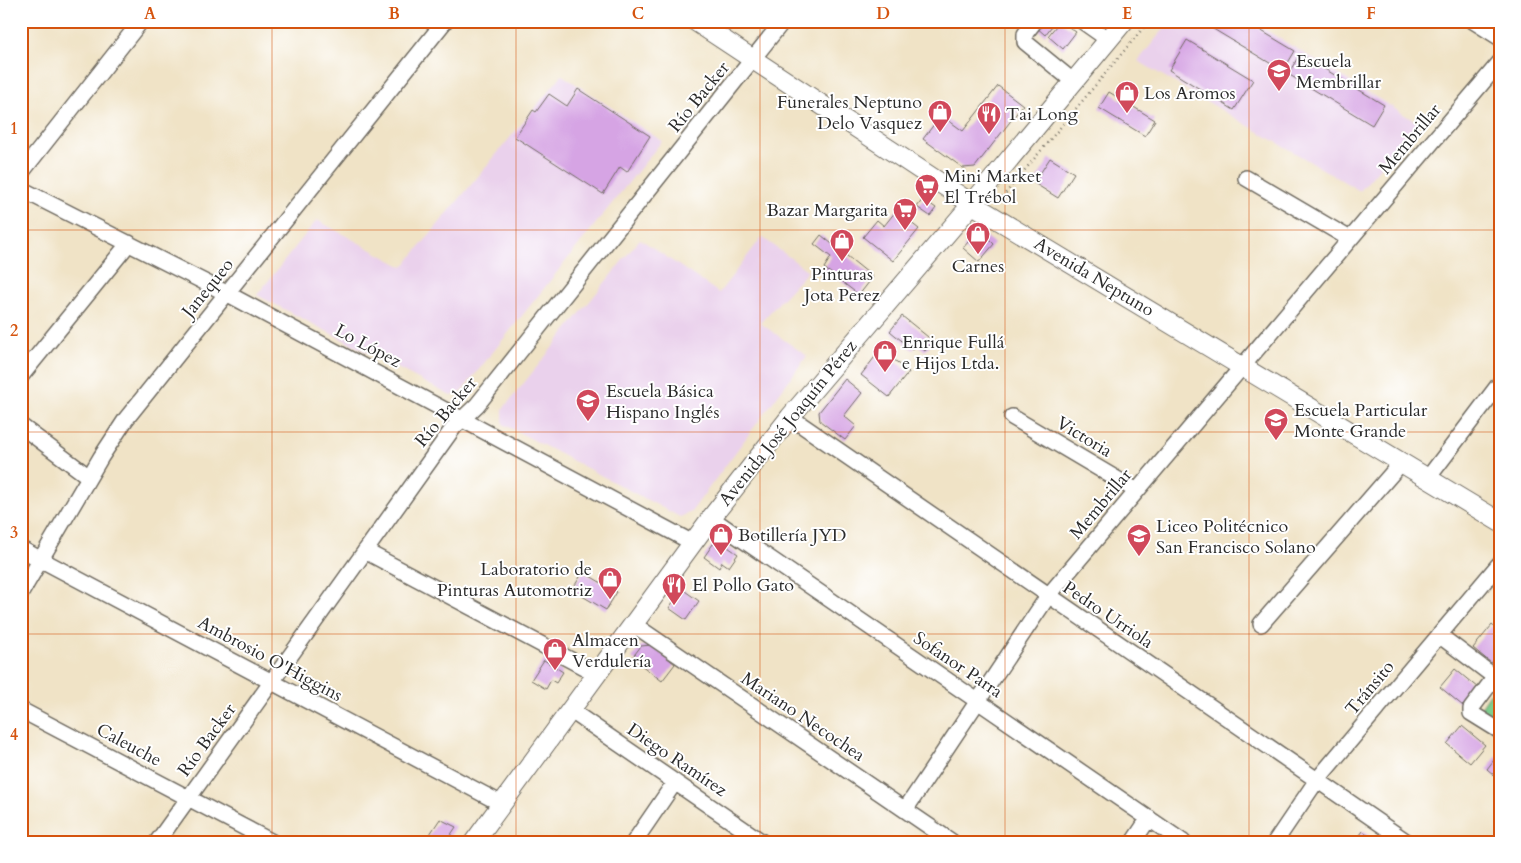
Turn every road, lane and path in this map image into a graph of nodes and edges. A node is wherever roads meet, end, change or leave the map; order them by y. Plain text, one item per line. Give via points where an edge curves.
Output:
1 (141, 21) edge
2 (445, 21) edge
3 (695, 21) edge
4 (783, 21) edge
5 (1035, 21) edge
6 (1082, 21) edge
7 (1124, 21) edge
8 (1149, 21) edge
9 (1472, 21) edge
10 (1500, 38) edge
11 (1108, 40) junction
12 (753, 60) junction
13 (1500, 62) edge
14 (1074, 82) junction
15 (21, 173) edge
16 (1246, 178) dead end
17 (21, 190) edge
18 (972, 204) junction
19 (989, 215) junction
20 (1350, 239) junction
21 (129, 244) junction
22 (228, 294) junction
23 (1241, 366) junction
24 (21, 376) edge
25 (1500, 383) edge
26 (790, 417) junction
27 (1012, 417) dead end
28 (463, 418) junction
29 (21, 426) edge
30 (1401, 463) junction
31 (89, 477) junction
32 (1428, 478) junction
33 (1137, 490) junction
34 (711, 518) junction
35 (1500, 522) edge
36 (693, 543) junction
37 (21, 549) edge
38 (365, 551) junction
39 (41, 558) junction
40 (1500, 563) edge
41 (21, 593) edge
42 (1048, 596) junction
43 (633, 624) junction
44 (1261, 624) dead end
45 (1439, 635) junction
46 (597, 674) junction
47 (1497, 679) edge
48 (272, 681) junction
49 (978, 701) junction
50 (21, 710) edge
51 (570, 710) junction
52 (1500, 731) edge
53 (1317, 780) junction
54 (675, 782) junction
55 (189, 798) junction
56 (502, 804) junction
57 (905, 810) junction
58 (1149, 818) junction
59 (157, 842) edge
60 (272, 842) edge
61 (474, 842) edge
62 (634, 842) edge
63 (762, 842) edge
64 (952, 842) edge
65 (1133, 842) edge
66 (1183, 842) edge
67 (1275, 842) edge
68 (1407, 842) edge

1 - 15 street
2 - 22 street, Janequeo
3 - 12 main road, Avenida Neptuno
4 - 12 street, Río Backer
5 - 14 street via 1025,34 1025,42
6 - 11 street
7 - 11 main road, Avenida José Joaquín Pérez
8 - 19 path
9 - 10 street
11 - 14 main road, Avenida José Joaquín Pérez
12 - 18 main road, Avenida Neptuno
12 - 28 street, Río Backer via 477,405
13 - 20 street, Membrillar
14 - 18 main road, Avenida José Joaquín Pérez
16 - 20 street
17 - 21 street, Lo López
18 - 19 main road, Avenida Neptuno
18 - 26 main road, Avenida José Joaquín Pérez
19 - 23 main road, Avenida Neptuno
20 - 23 street, Membrillar
21 - 22 street, Lo López
21 - 24 street
22 - 28 street, Lo López
22 - 31 street, Janequeo via 126,419
23 - 30 main road, Avenida Neptuno
23 - 33 street, Membrillar
25 - 32 street
26 - 34 main road, Avenida José Joaquín Pérez
26 - 42 street, Pedro Urriola
27 - 33 street, Victoria
28 - 36 street, Lo López
28 - 38 street, Río Backer
29 - 31 street
30 - 32 main road, Avenida Neptuno
30 - 44 street
31 - 39 street, Janequeo
32 - 35 main road, Avenida Neptuno
33 - 42 street, Membrillar
34 - 36 main road, Avenida José Joaquín Pérez
34 - 49 street, Sofanor Parra
36 - 43 main road, Avenida José Joaquín Pérez
37 - 39 street, Ambrosio O'Higgins
38 - 46 street
38 - 48 street, Río Backer
39 - 41 street, Janequeo
39 - 48 street, Ambrosio O'Higgins
40 - 45 street, Tránsito
42 - 49 street, Membrillar
42 - 53 street, Pedro Urriola
43 - 46 main road, Avenida José Joaquín Pérez
43 - 57 street, Mariano Necochea
45 - 47 street
45 - 53 street, Tránsito
46 - 51 main road, Avenida José Joaquín Pérez
47 - 52 street via 1471,708 1471,713
48 - 55 street, Río Backer
48 - 56 street, Ambrosio O'Higgins
49 - 57 street, Membrillar
49 - 58 street, Sofanor Parra
50 - 55 street, Caleuche
51 - 54 street, Diego Ramírez
51 - 56 main road, Avenida José Joaquín Pérez
53 - 67 street, Tránsito
53 - 68 street, Pedro Urriola
54 - 62 street
54 - 63 street, Diego Ramírez
55 - 59 street, Río Backer
55 - 60 street, Caleuche
56 - 61 main road, Avenida José Joaquín Pérez
57 - 64 street, Mariano Necochea
58 - 65 street
58 - 66 street, Sofanor Parra

